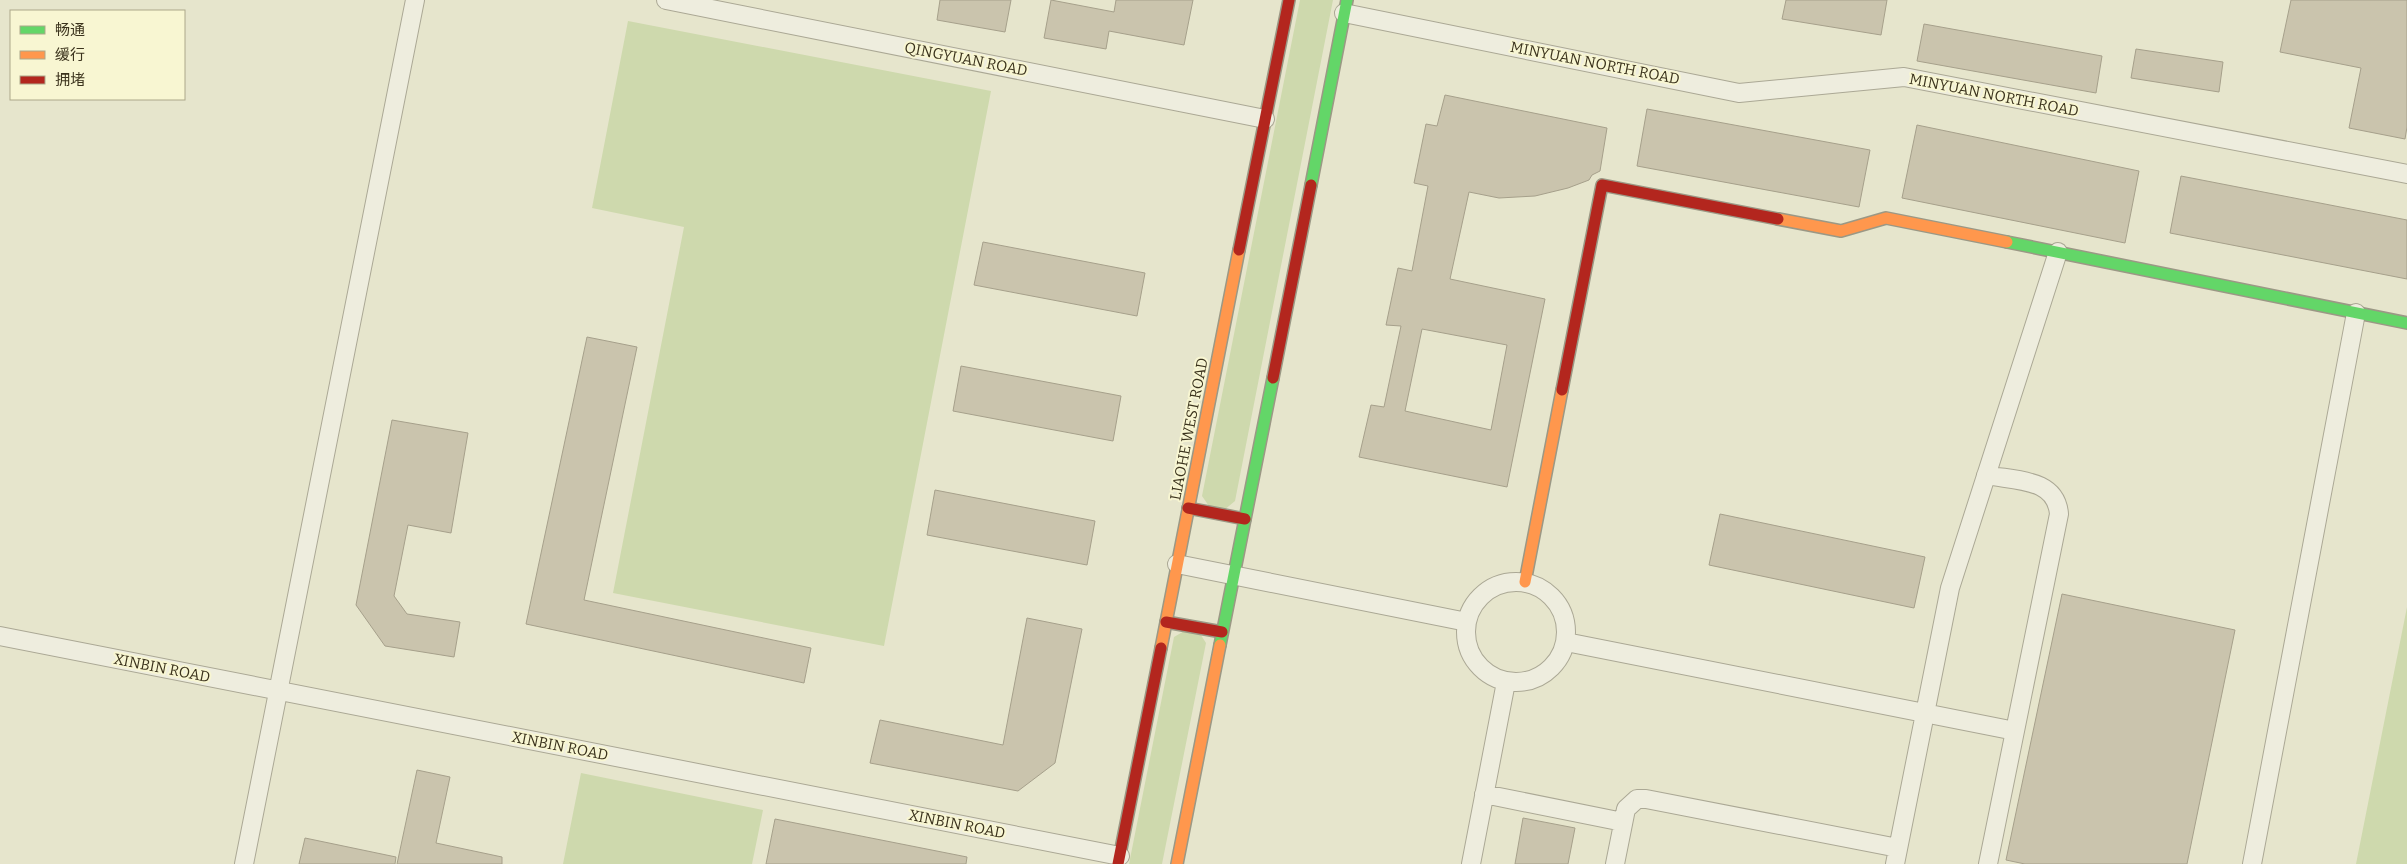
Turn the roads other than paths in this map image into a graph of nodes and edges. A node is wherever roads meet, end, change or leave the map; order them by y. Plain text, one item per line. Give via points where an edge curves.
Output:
1 (415, 0) edge
2 (666, 0) edge
3 (1289, 0) edge
4 (1346, 6) edge
5 (1265, 119) junction
6 (2407, 174) edge
7 (2058, 252) junction
8 (2356, 313) junction
9 (2407, 323) edge
10 (1986, 475) junction
11 (1188, 508) junction
12 (1245, 519) junction
13 (1177, 564) junction
14 (1234, 575) junction
15 (1525, 582) junction
16 (1166, 622) junction
17 (1467, 622) junction
18 (1222, 632) junction
19 (0, 636) edge
20 (1566, 642) junction
21 (1506, 682) junction
22 (278, 691) junction
23 (1925, 713) junction
24 (2015, 731) junction
25 (1484, 794) junction
26 (1623, 822) junction
27 (1897, 856) edge
28 (1119, 860) edge
29 (244, 864) edge
30 (1177, 864) edge
31 (1471, 864) edge
32 (1615, 864) edge
33 (1988, 864) edge
34 (2252, 864) edge

1 - 22 street
2 - 5 street, QINGYUAN ROAD
3 - 5 street, LIAOHE WEST ROAD
4 - 6 street, MINYUAN NORTH ROAD via 1740,93 1904,77
4 - 12 street
5 - 11 street, LIAOHE WEST ROAD
7 - 8 street
7 - 10 street
7 - 15 street via 1886,218 1841,231 1602,185
8 - 9 street
8 - 34 street
10 - 23 street via 1950,588
10 - 24 street via 2042,486 2052,493 2058,504 2059,514
11 - 12 street
11 - 13 street, LIAOHE WEST ROAD
12 - 14 street
13 - 14 street
13 - 16 street, LIAOHE WEST ROAD
14 - 17 street
14 - 18 street
15 - 17 street via 1508,581 1491,587 1478,598
15 - 20 street via 1541,587 1554,597 1567,625
16 - 18 street
16 - 28 street, LIAOHE WEST ROAD
17 - 21 street via 1468,648 1477,664
18 - 30 street
19 - 22 street, XINBIN ROAD
20 - 21 street via 1556,663 1538,678
20 - 23 street
21 - 25 street
22 - 28 street, XINBIN ROAD
22 - 29 street
23 - 24 street
23 - 27 street
24 - 33 street
25 - 26 street
25 - 31 street
26 - 27 street via 1631,803 1646,799
26 - 32 street

